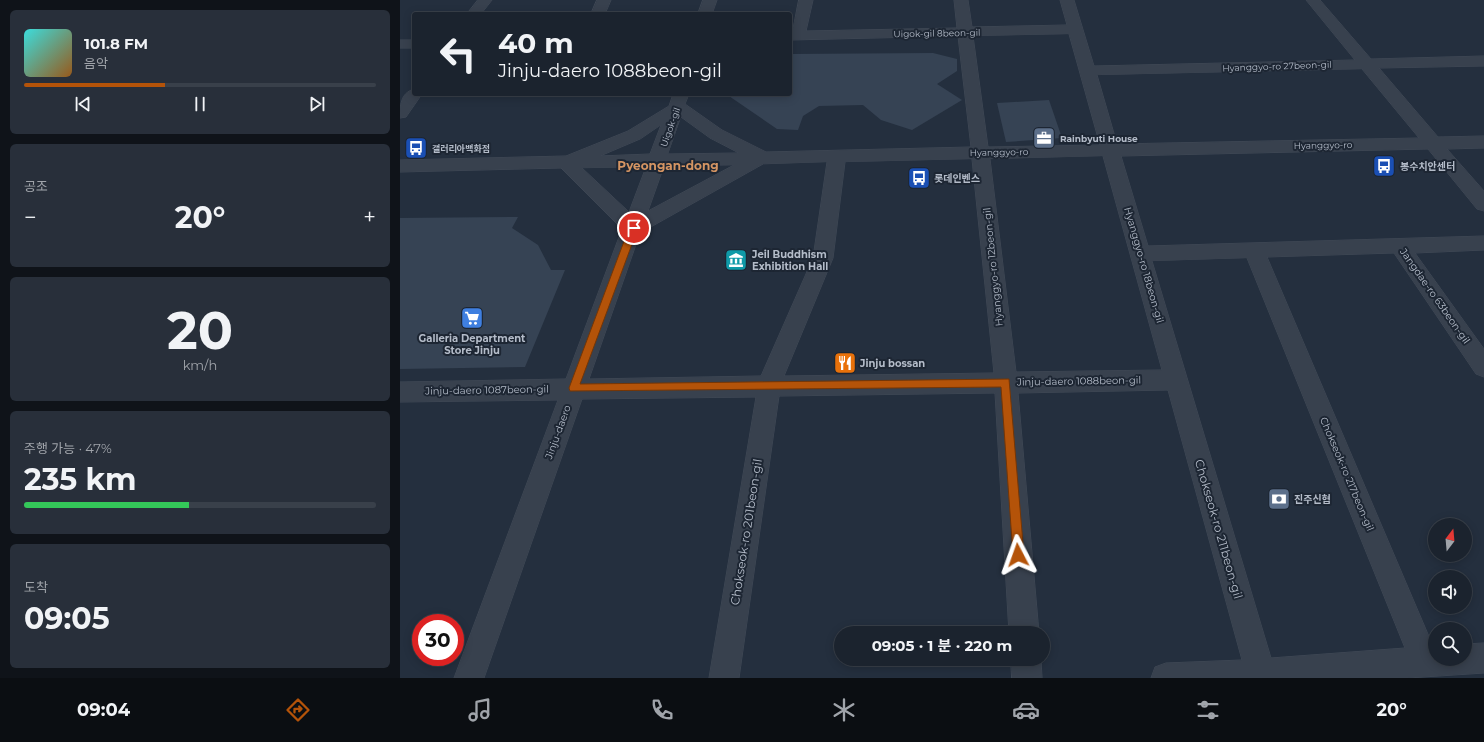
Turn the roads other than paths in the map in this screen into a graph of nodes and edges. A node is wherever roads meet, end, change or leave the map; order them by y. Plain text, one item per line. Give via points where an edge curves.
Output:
1 (485, 0) edge
2 (604, 0) edge
3 (710, 0) edge
4 (806, 0) edge
5 (961, 0) edge
6 (1067, 0) edge
7 (1313, 0) edge
8 (476, 12) edge
9 (599, 12) edge
10 (706, 12) edge
11 (1076, 29) junction
12 (966, 33) junction
13 (794, 36) edge
14 (400, 44) edge
15 (412, 44) edge
16 (1484, 60) edge
17 (1366, 63) junction
18 (1088, 71) junction
19 (413, 96) edge
20 (680, 101) edge
21 (400, 113) edge
22 (1484, 142) edge
23 (1432, 143) junction
24 (1111, 149) junction
25 (980, 152) junction
26 (837, 155) junction
27 (762, 156) junction
28 (658, 159) junction
29 (566, 163) junction
30 (400, 166) edge
31 (1484, 204) edge
32 (634, 228) junction
33 (1484, 242) edge
34 (1399, 246) junction
35 (1254, 250) junction
36 (1141, 254) junction
37 (1484, 367) edge
38 (1177, 380) junction
39 (1006, 382) junction
40 (769, 385) junction
41 (574, 388) junction
42 (400, 392) edge
43 (1023, 626) edge
44 (1484, 658) edge
45 (1472, 659) edge
46 (1425, 662) junction
47 (1428, 662) edge
48 (1026, 666) edge
49 (1261, 676) edge
50 (469, 678) edge
51 (724, 678) edge
52 (1027, 678) edge
53 (1166, 678) edge

1 - 8 street
2 - 9 street
3 - 10 street
4 - 13 street, Uigok-gil 8beon-gil
5 - 12 street, Hyanggyo-ro 12beon-gil
6 - 11 street, Hyanggyo-ro 18beon-gil
7 - 17 street
11 - 12 street, Uigok-gil 8beon-gil
11 - 18 street, Hyanggyo-ro 18beon-gil
12 - 13 street, Uigok-gil 8beon-gil
12 - 25 street, Hyanggyo-ro 12beon-gil
14 - 15 street
16 - 17 street, Hyanggyo-ro 27beon-gil
17 - 18 street, Hyanggyo-ro 27beon-gil
17 - 23 street
18 - 24 street, Hyanggyo-ro 18beon-gil
19 - 21 street
20 - 27 street via 716,134
20 - 28 street, Uigok-gil
20 - 29 street via 634,136
22 - 23 street, Hyanggyo-ro
23 - 24 street, Hyanggyo-ro
23 - 31 street
24 - 25 street, Hyanggyo-ro
24 - 36 street, Hyanggyo-ro 18beon-gil
25 - 26 street, Hyanggyo-ro
25 - 39 street, Hyanggyo-ro 12beon-gil
26 - 27 street, Hyanggyo-ro
26 - 40 street, Chokseok-ro 201beon-gil via 824,258
27 - 28 street, Hyanggyo-ro
27 - 32 street
28 - 29 street
28 - 32 street, Jinju-daero
29 - 30 street
29 - 32 street
32 - 41 street, Jinju-daero
33 - 34 street
34 - 35 street
34 - 37 street, Jangdae-ro 63beon-gil
35 - 36 street
35 - 46 street, Chokseok-ro 217beon-gil
36 - 38 street, Hyanggyo-ro 18beon-gil
38 - 39 street, Jinju-daero 1088beon-gil
38 - 49 street, Chokseok-ro 211beon-gil
39 - 40 street, Jinju-daero 1088beon-gil
39 - 43 street, Hyanggyo-ro 12beon-gil
40 - 41 street, Jinju-daero 1088beon-gil
40 - 51 street, Chokseok-ro 201beon-gil
41 - 42 street, Jinju-daero 1087beon-gil
41 - 50 street, Jinju-daero
44 - 45 street
46 - 47 street
46 - 49 street
48 - 52 street
49 - 53 street

